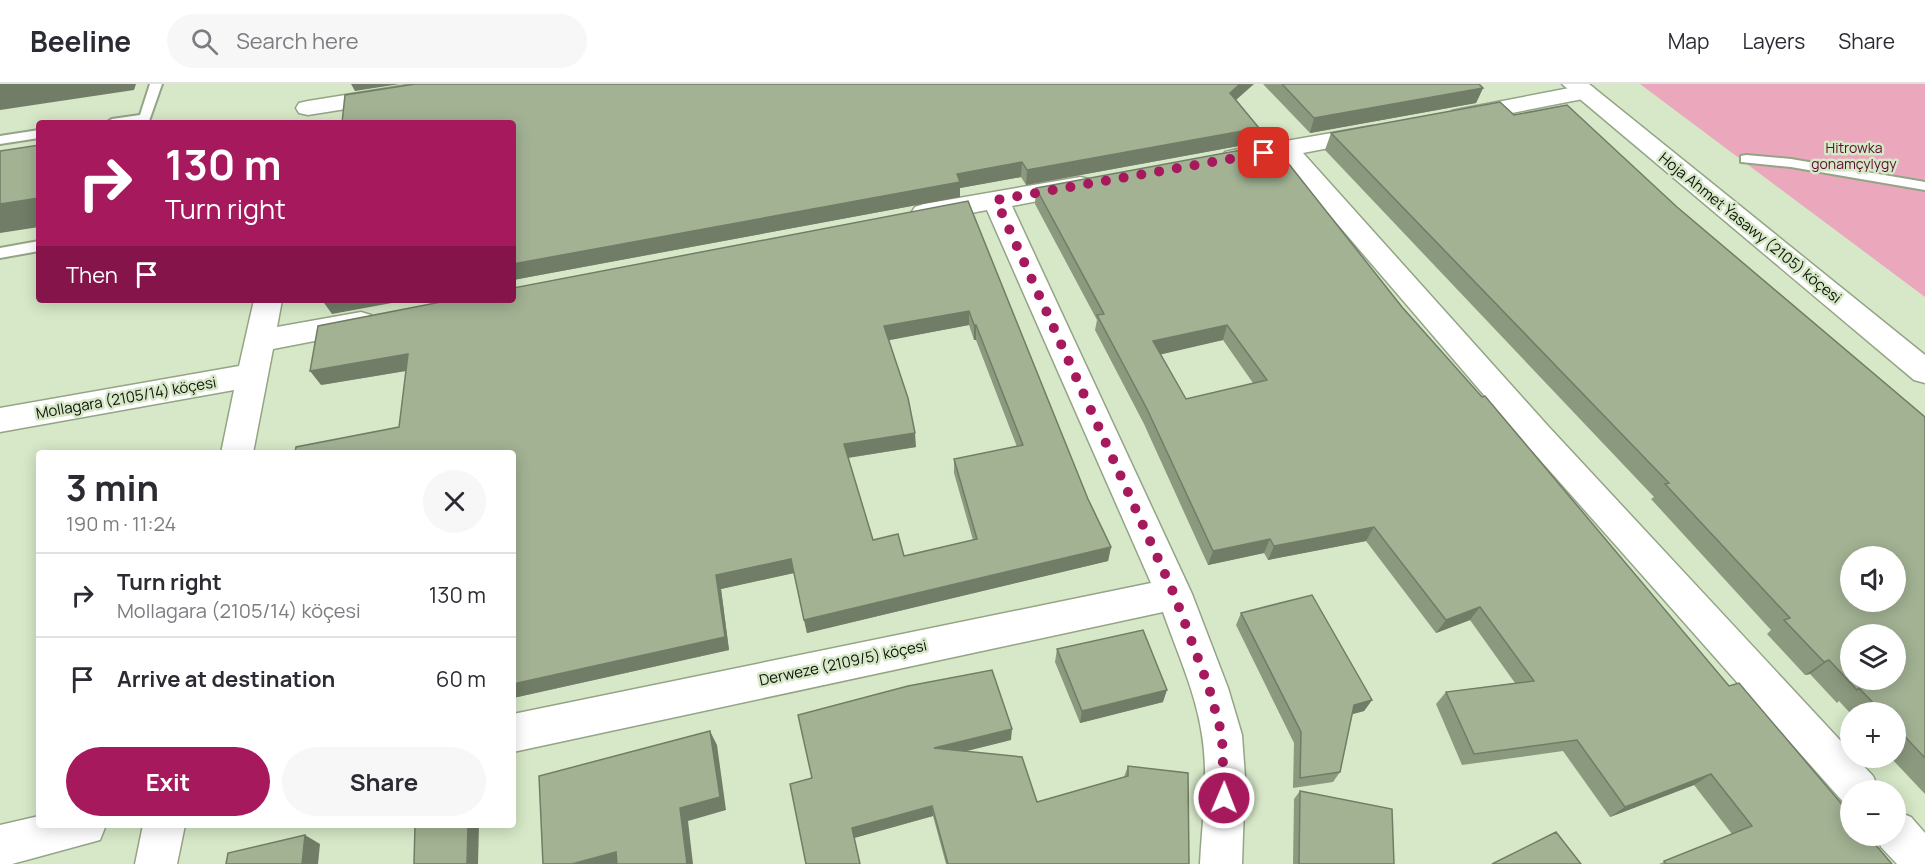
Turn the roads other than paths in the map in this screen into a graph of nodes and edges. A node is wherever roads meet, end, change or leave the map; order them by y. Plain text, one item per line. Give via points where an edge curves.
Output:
1 (156, 84) edge
2 (312, 84) edge
3 (459, 84) edge
4 (1579, 88) edge
5 (307, 116) edge
6 (132, 120) edge
7 (1436, 121) edge
8 (1401, 127) edge
9 (36, 134) edge
10 (0, 140) edge
11 (1286, 149) junction
12 (1746, 159) dead end
13 (1205, 163) edge
14 (1100, 181) edge
15 (1925, 186) edge
16 (996, 200) junction
17 (902, 218) edge
18 (36, 247) edge
19 (0, 253) edge
20 (267, 303) edge
21 (383, 317) edge
22 (260, 341) junction
23 (1925, 372) edge
24 (252, 375) junction
25 (0, 420) edge
26 (238, 450) edge
27 (1174, 594) junction
28 (516, 732) edge
29 (1850, 780) edge
30 (73, 828) edge
31 (163, 828) edge
32 (1906, 843) edge
33 (0, 846) edge
34 (156, 864) edge
35 (1221, 864) edge
36 (1925, 864) edge

1 - 6 lane via 145,118
2 - 5 street
3 - 5 street
4 - 7 street
4 - 23 street, Hoja Ahmet Ýasawy (2105) köçesi
8 - 11 street
9 - 10 lane
11 - 13 street
11 - 29 street via 1537,435
12 - 15 lane
14 - 16 street
16 - 17 street
16 - 27 street
18 - 19 lane
20 - 22 street
21 - 22 street
22 - 24 street
24 - 25 street, Mollagara (2105/14) köçesi
24 - 26 street
27 - 28 street, Derweze (2109/5) köçesi
27 - 35 street via 1222,735 1225,777
30 - 33 street
31 - 34 street
32 - 36 street

